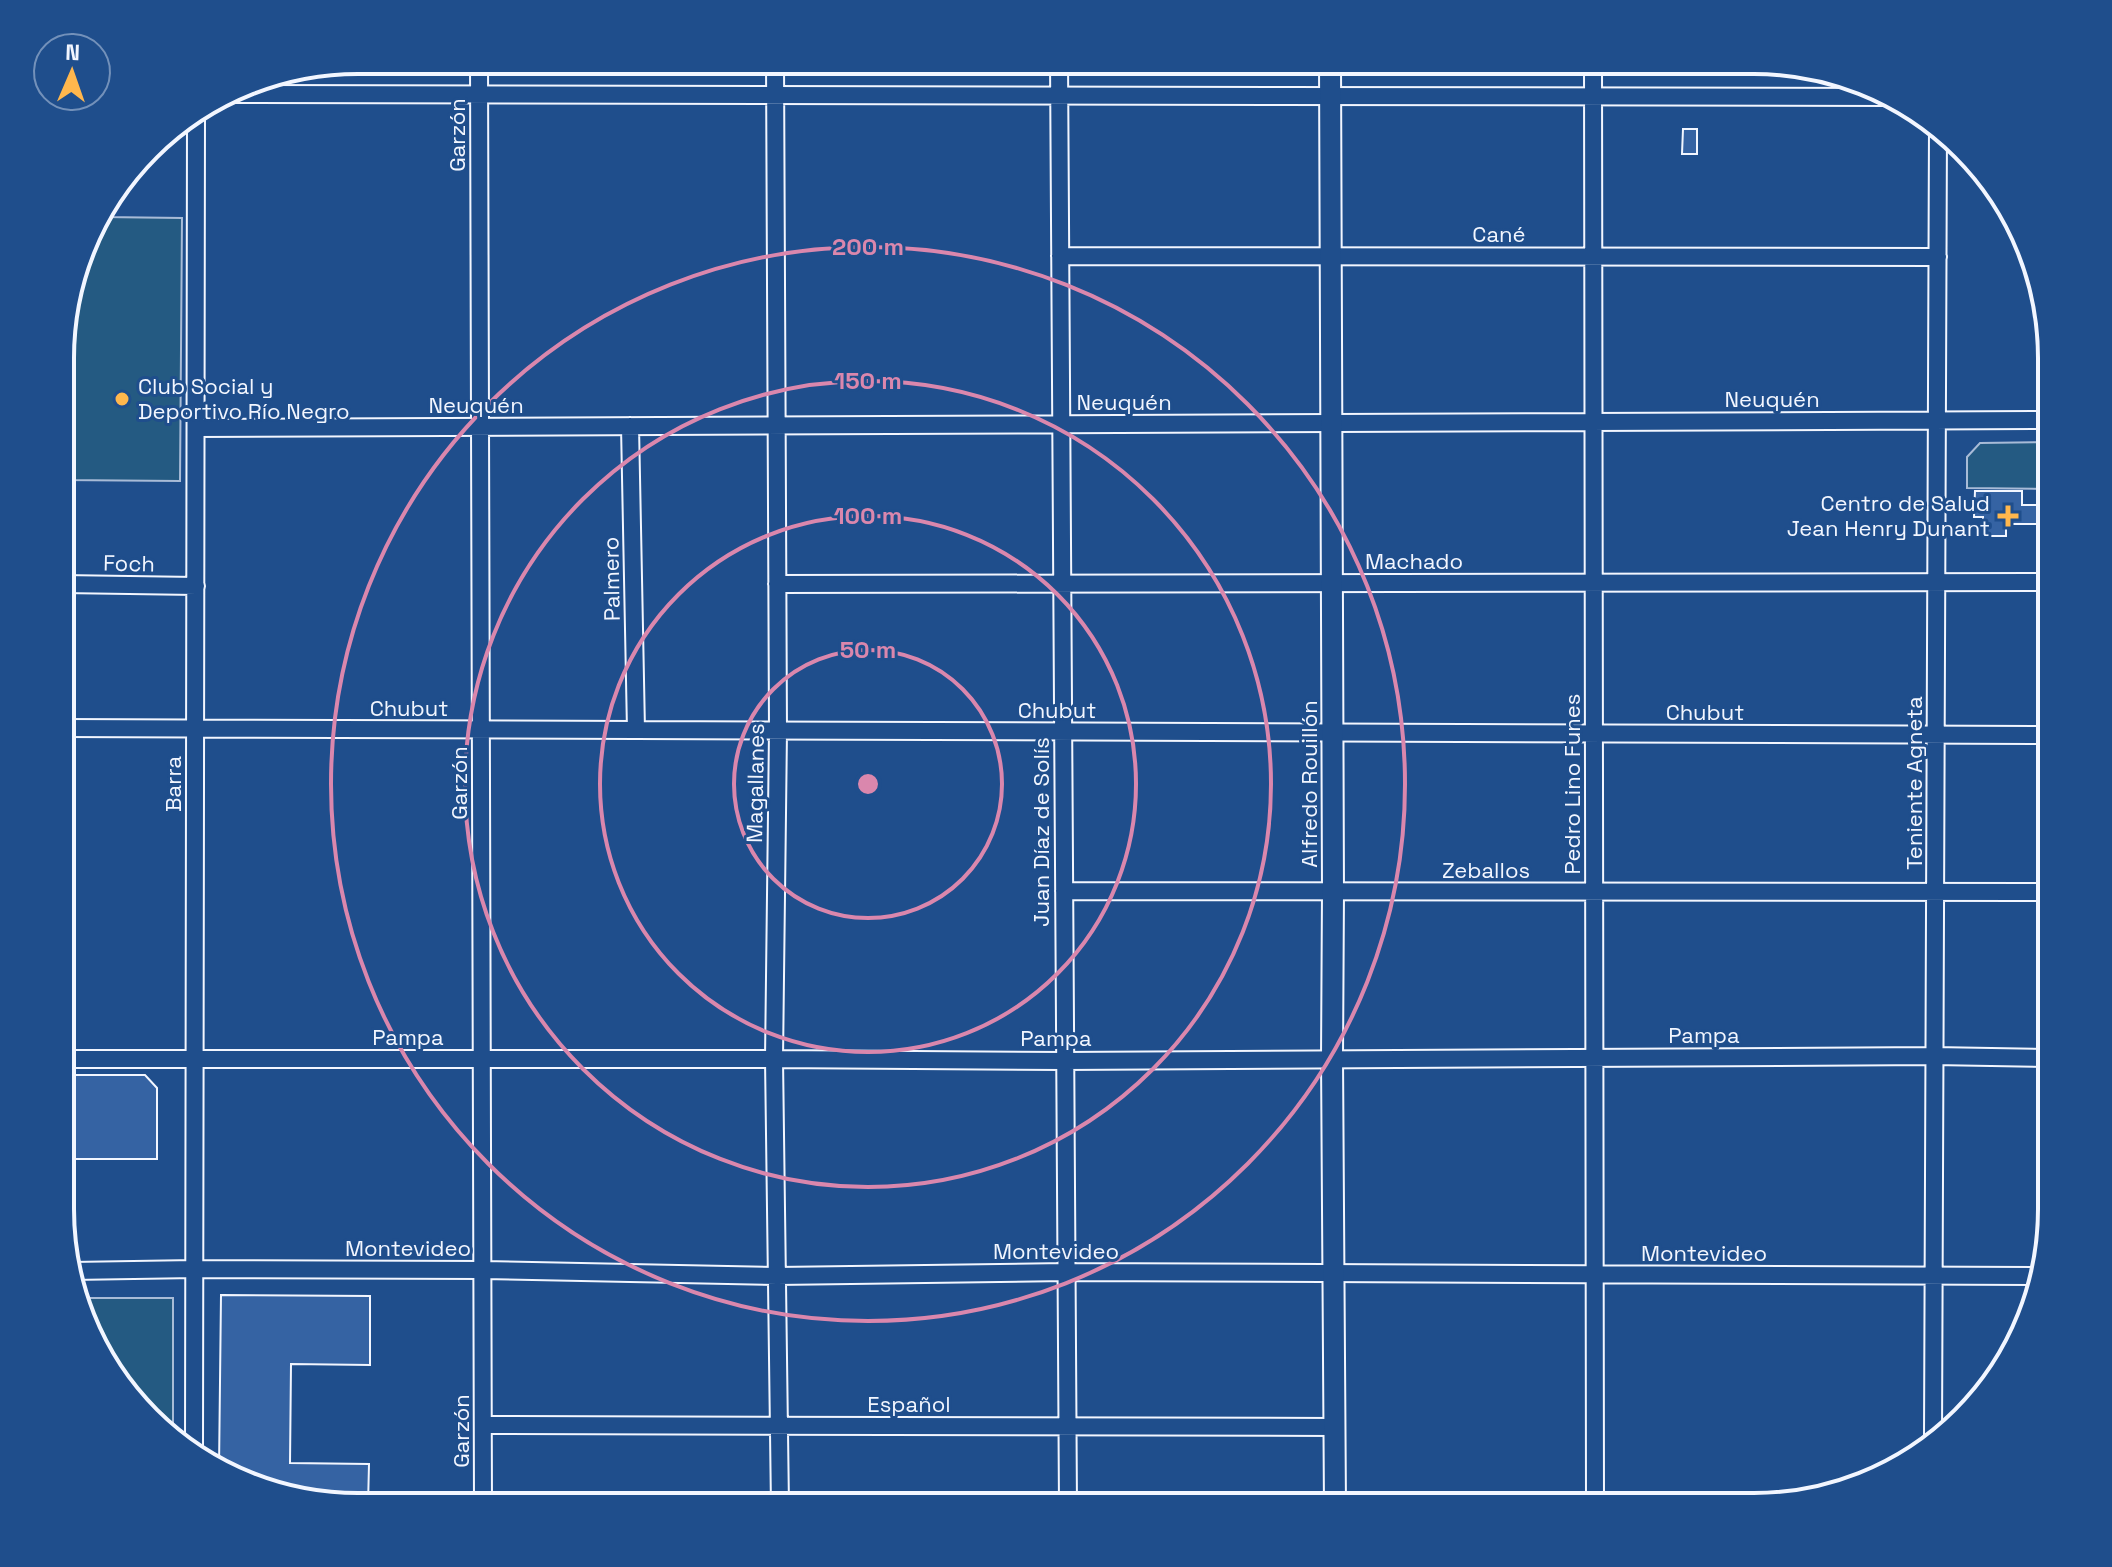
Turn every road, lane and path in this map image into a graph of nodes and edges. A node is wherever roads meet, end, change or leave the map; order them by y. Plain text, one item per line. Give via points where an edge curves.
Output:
1 (479, 74) edge
2 (775, 74) edge
3 (1059, 74) edge
4 (1330, 75) edge
5 (1593, 75) edge
6 (254, 94) edge
7 (479, 94) junction
8 (776, 95) junction
9 (1059, 95) junction
10 (1330, 96) junction
11 (1593, 96) junction
12 (1865, 97) edge
13 (196, 125) edge
14 (1938, 142) edge
15 (1060, 256) junction
16 (1331, 256) junction
17 (1593, 256) junction
18 (1938, 257) junction
19 (1937, 420) junction
20 (2037, 420) edge
21 (1593, 422) junction
22 (1331, 423) junction
23 (1061, 424) junction
24 (480, 426) junction
25 (630, 426) junction
26 (777, 426) junction
27 (196, 428) junction
28 (1937, 582) junction
29 (2037, 582) edge
30 (1062, 583) junction
31 (1332, 583) junction
32 (1593, 583) junction
33 (74, 584) edge
34 (777, 584) junction
35 (196, 586) junction
36 (74, 728) edge
37 (195, 729) junction
38 (481, 730) junction
39 (636, 730) junction
40 (778, 731) junction
41 (1063, 732) junction
42 (1332, 733) junction
43 (1594, 734) junction
44 (1936, 735) junction
45 (2037, 735) edge
46 (1064, 891) junction
47 (1333, 892) junction
48 (1594, 892) junction
49 (1935, 892) junction
50 (2038, 892) edge
51 (1934, 1056) junction
52 (1332, 1058) junction
53 (1593, 1058) junction
54 (2038, 1058) edge
55 (75, 1059) edge
56 (482, 1059) junction
57 (774, 1059) junction
58 (194, 1060) junction
59 (1064, 1061) junction
60 (195, 1269) junction
61 (483, 1270) junction
62 (81, 1271) edge
63 (1066, 1272) junction
64 (1334, 1273) junction
65 (1594, 1274) junction
66 (777, 1276) junction
67 (1934, 1276) junction
68 (2030, 1276) edge
69 (483, 1425) junction
70 (780, 1425) junction
71 (1067, 1426) junction
72 (1335, 1427) junction
73 (1933, 1429) edge
74 (194, 1441) edge
75 (483, 1492) edge
76 (780, 1492) edge
77 (1068, 1493) edge
78 (1335, 1493) edge
79 (1595, 1493) edge

1 - 7 street, Garzón
2 - 8 street, Magallanes
3 - 9 street, Juan Díaz de Solís
4 - 10 street, Alfredo Rouillón
5 - 11 street, Pedro Lino Funes
6 - 7 street
7 - 8 street
7 - 24 street, Garzón
8 - 9 street
8 - 26 street, Magallanes
9 - 10 street
9 - 15 street, Juan Díaz de Solís
10 - 11 street
10 - 16 street, Alfredo Rouillón
11 - 12 street
11 - 17 street, Pedro Lino Funes
13 - 27 street, Barra
14 - 18 street, Teniente Agneta
15 - 16 street, Cané
15 - 23 street, Juan Díaz de Solís
16 - 17 street, Cané
16 - 22 street, Alfredo Rouillón
17 - 18 street, Cané
17 - 21 street, Pedro Lino Funes
18 - 19 street, Teniente Agneta
19 - 20 street, Neuquén
19 - 21 street, Neuquén
19 - 28 street, Teniente Agneta
21 - 22 street, Neuquén
21 - 32 street, Pedro Lino Funes
22 - 23 street, Neuquén
22 - 31 street, Alfredo Rouillón
23 - 26 street, Neuquén
23 - 30 street, Juan Díaz de Solís
24 - 25 street, Neuquén
24 - 27 street, Neuquén
24 - 38 street, Garzón
25 - 26 street, Neuquén
25 - 39 street, Palmero
26 - 34 street, Magallanes
27 - 35 street, Barra
28 - 29 street, Machado
28 - 32 street, Machado
28 - 44 street, Teniente Agneta
30 - 31 street, Machado
30 - 34 street, Machado
30 - 41 street, Juan Díaz de Solís
31 - 32 street, Machado
31 - 42 street, Alfredo Rouillón
32 - 43 street, Pedro Lino Funes
33 - 35 street, Foch
34 - 40 street, Magallanes
35 - 37 street, Barra
36 - 37 street, Chubut
37 - 38 street, Chubut
37 - 58 street, Barra
38 - 39 street, Chubut
38 - 56 street, Garzón
39 - 40 street, Chubut
40 - 41 street, Chubut
40 - 57 street, Magallanes
41 - 42 street, Chubut
41 - 46 street, Juan Díaz de Solís
42 - 43 street, Chubut
42 - 47 street, Alfredo Rouillón
43 - 44 street, Chubut
43 - 48 street, Pedro Lino Funes
44 - 45 street, Chubut
44 - 49 street, Teniente Agneta
46 - 47 street, Zeballos
46 - 59 street, Juan Díaz de Solís
47 - 48 street, Zeballos
47 - 52 street, Alfredo Rouillón
48 - 49 street, Zeballos
48 - 53 street, Pedro Lino Funes
49 - 50 street, Zeballos
49 - 51 street, Teniente Agneta
51 - 53 street, Pampa
51 - 54 street, Pampa
51 - 67 street, Teniente Agneta
52 - 53 street, Pampa
52 - 59 street, Pampa
52 - 64 street, Alfredo Rouillón
53 - 65 street, Pedro Lino Funes
55 - 58 street, Pampa
56 - 57 street, Pampa
56 - 58 street, Pampa
56 - 61 street, Garzón
57 - 59 street, Pampa
57 - 66 street, Magallanes
58 - 60 street, Barra
59 - 63 street, Juan Díaz de Solís
60 - 61 street, Montevideo
60 - 62 street, Montevideo
60 - 74 street, Barra
61 - 66 street, Montevideo
61 - 69 street, Garzón
63 - 64 street, Montevideo
63 - 66 street, Montevideo
63 - 71 street, Juan Díaz de Solís
64 - 65 street, Montevideo
64 - 72 street, Alfredo Rouillón
65 - 67 street, Montevideo
65 - 79 street, Pedro Lino Funes
66 - 70 street, Magallanes
67 - 68 street, Montevideo
67 - 73 street, Teniente Agneta
69 - 70 street, Español
69 - 75 street, Garzón
70 - 71 street, Español
70 - 76 street, Magallanes
71 - 72 street, Español
71 - 77 street, Juan Díaz de Solís
72 - 78 street, Alfredo Rouillón

